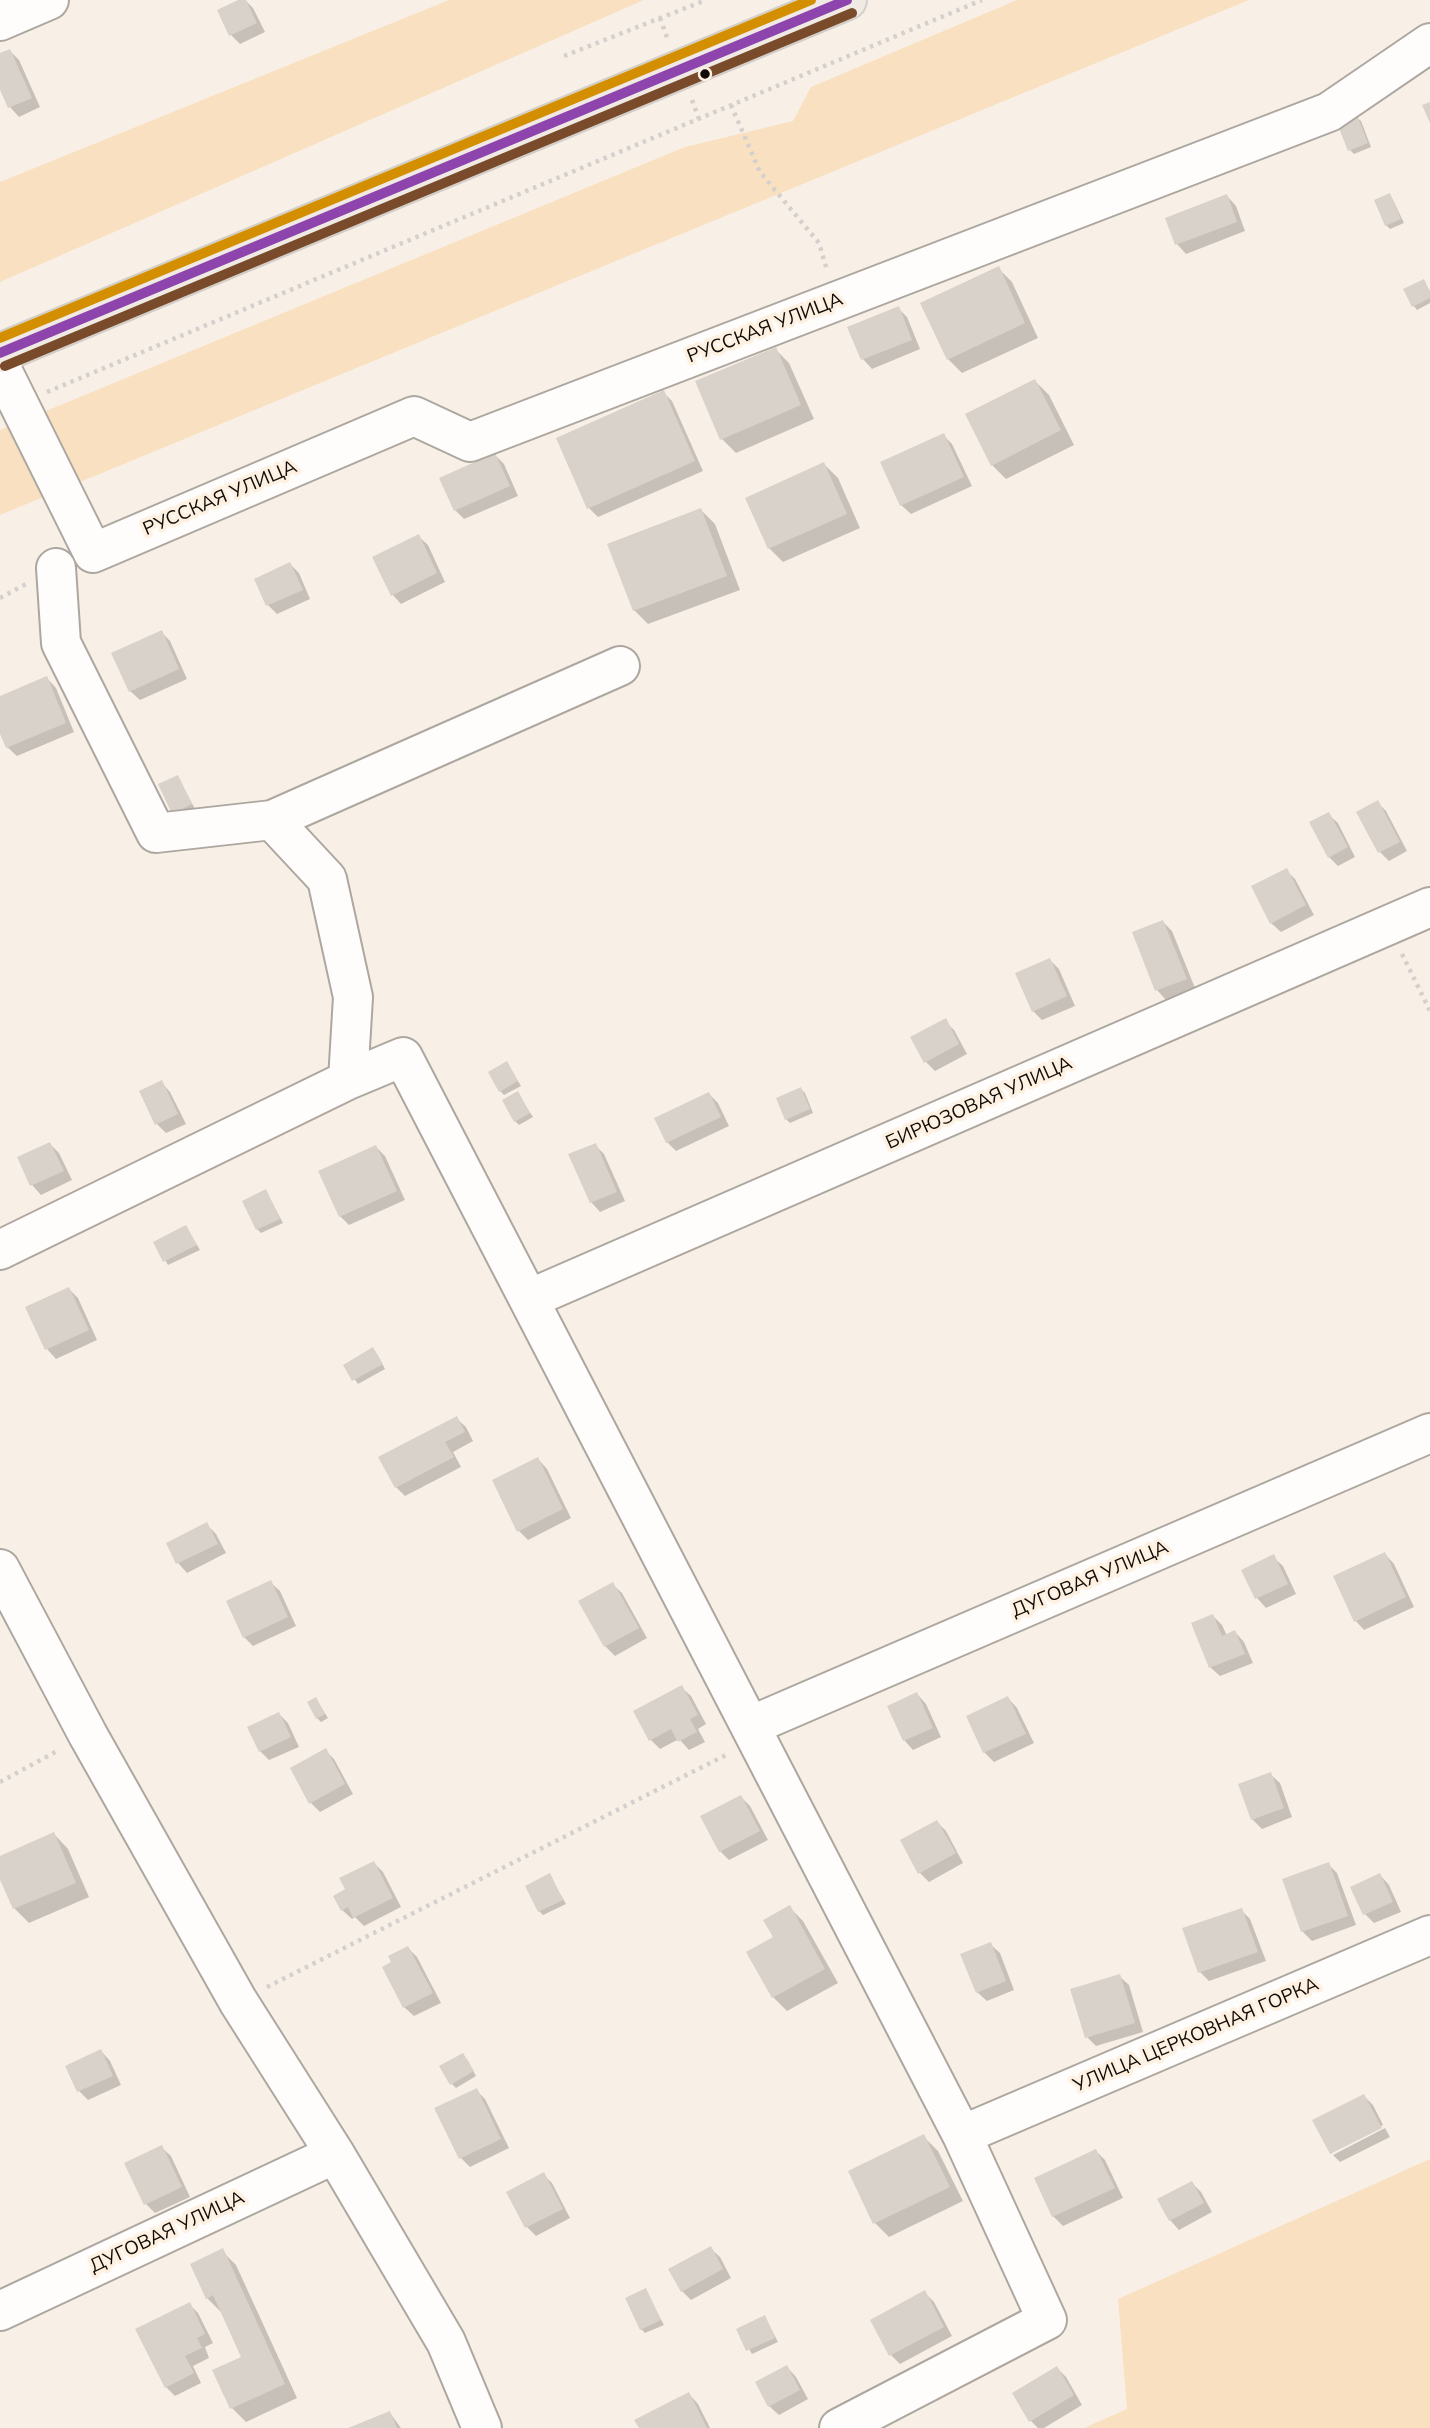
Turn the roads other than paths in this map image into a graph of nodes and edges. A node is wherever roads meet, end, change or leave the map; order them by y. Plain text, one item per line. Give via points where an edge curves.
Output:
1 (49, 0) edge
2 (847, 0) edge
3 (807, 7) edge
4 (0, 21) edge
5 (1430, 43) edge
6 (0, 353) edge
7 (0, 366) edge
8 (56, 569) dead end
9 (620, 666) dead end
10 (272, 820) junction
11 (1430, 907) edge
12 (348, 1080) junction
13 (0, 1250) edge
14 (529, 1299) junction
15 (1430, 1433) edge
16 (0, 1569) edge
17 (754, 1733) junction
18 (1430, 1934) edge
19 (962, 2135) junction
20 (335, 2154) junction
21 (0, 2311) edge
22 (482, 2428) edge
23 (839, 2428) edge

1 - 4 street
2 - 3 main road
3 - 6 main road
5 - 7 street, РУССКАЯ УЛИЦА via 1329,112 470,442 415,416 93,553
8 - 10 street via 61,643 156,833
9 - 10 street
10 - 12 street via 327,879 352,997
11 - 14 street, БИРЮЗОВАЯ УЛИЦА
12 - 13 street
12 - 14 street via 403,1057
14 - 17 street
15 - 17 street, ДУГОВАЯ УЛИЦА
16 - 20 street via 238,2001
17 - 19 street
18 - 19 street, УЛИЦА ЦЕРКОВНАЯ ГОРКА
19 - 23 street via 1047,2320
20 - 21 street, ДУГОВАЯ УЛИЦА
20 - 22 street via 446,2342

